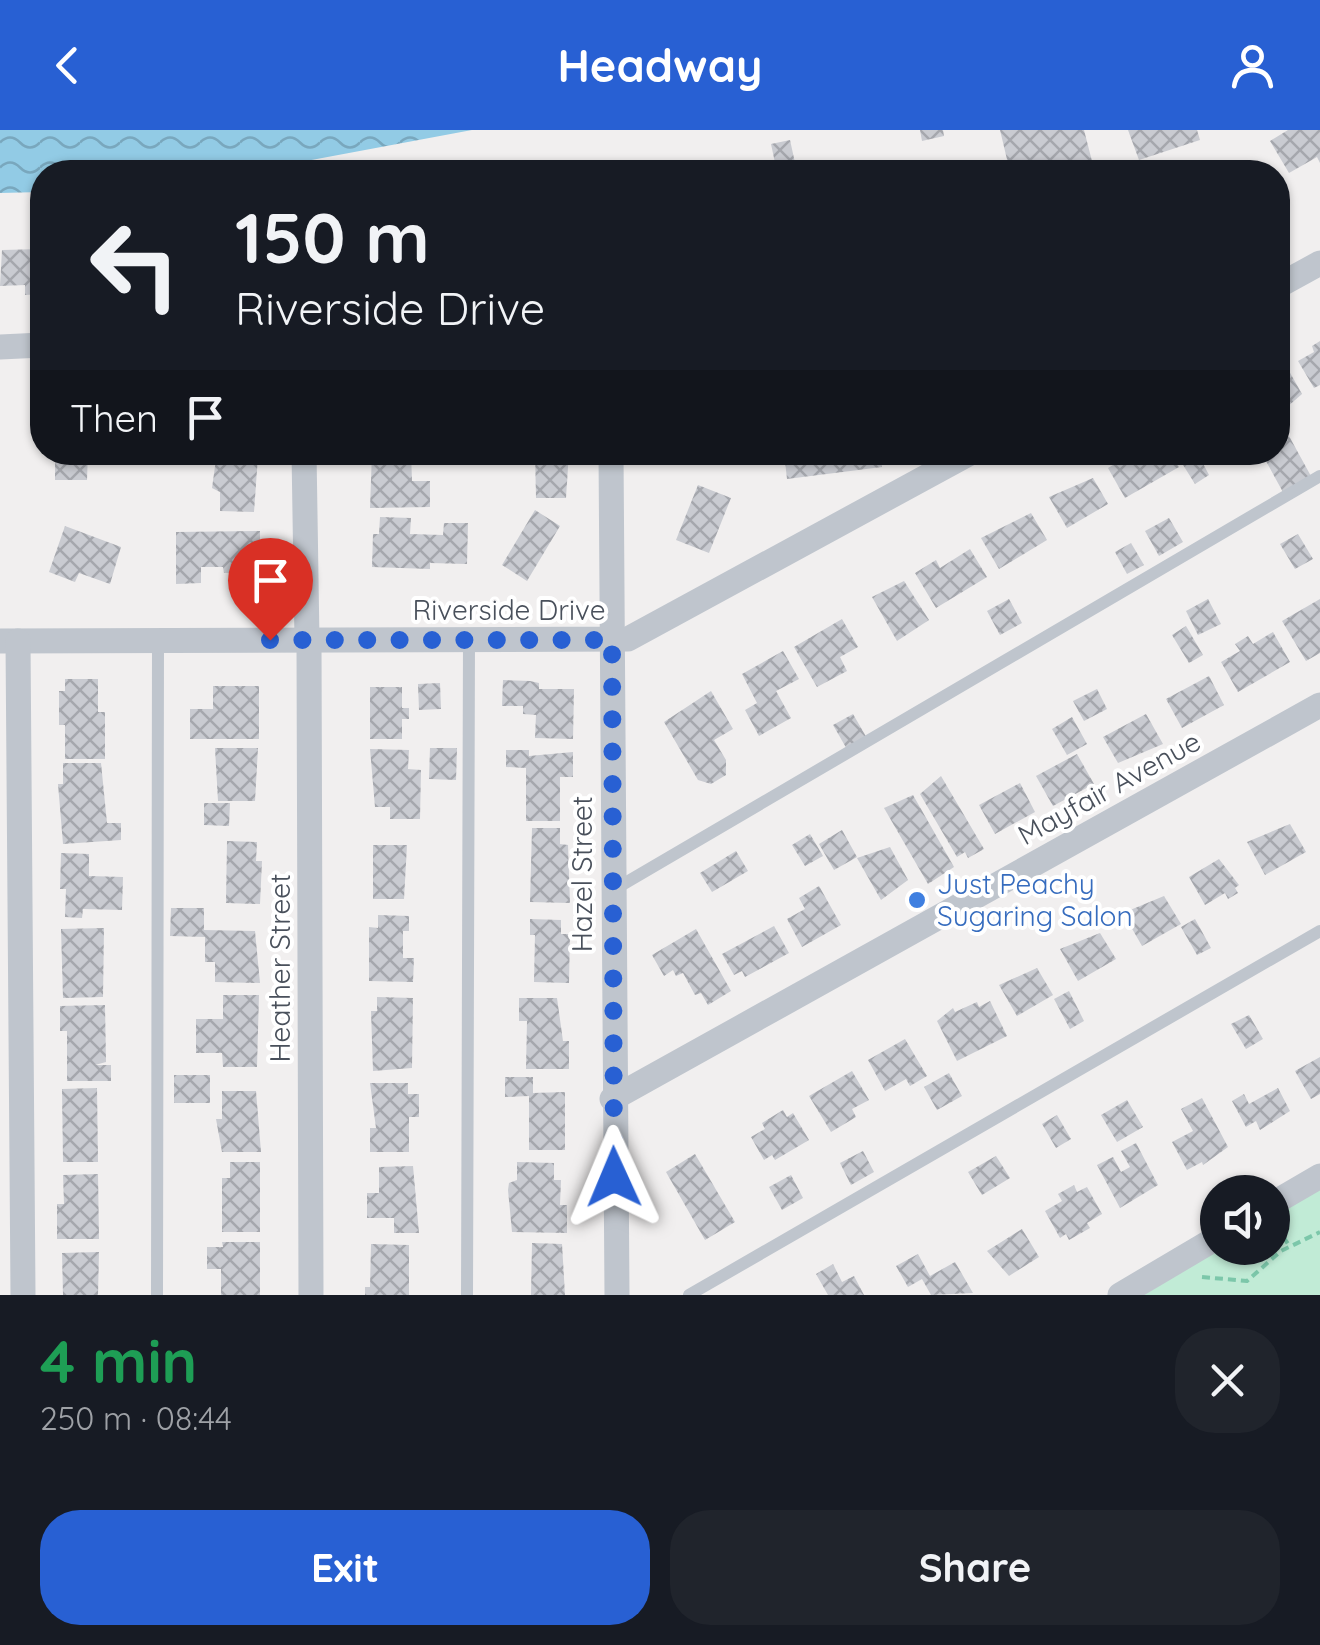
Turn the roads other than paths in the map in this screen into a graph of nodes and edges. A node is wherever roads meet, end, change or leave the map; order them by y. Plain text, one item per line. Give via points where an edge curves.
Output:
1 (1320, 262) edge
2 (1290, 279) edge
3 (30, 346) edge
4 (0, 347) edge
5 (304, 465) edge
6 (612, 465) edge
7 (922, 465) edge
8 (949, 465) edge
9 (1320, 476) edge
10 (922, 480) junction
11 (158, 640) junction
12 (469, 640) junction
13 (612, 640) junction
14 (9, 641) edge
15 (308, 641) junction
16 (1320, 704) edge
17 (612, 891) junction
18 (1320, 931) edge
19 (612, 1099) junction
20 (1320, 1176) edge
21 (1290, 1194) edge
22 (1200, 1248) edge
23 (23, 1295) edge
24 (157, 1295) edge
25 (311, 1295) edge
26 (467, 1295) edge
27 (617, 1295) edge
28 (690, 1295) edge
29 (1120, 1295) edge

1 - 2 street
3 - 4 street
5 - 15 street, Heather Street
6 - 13 street, Hazel Street
7 - 10 street
8 - 10 street, Riverside Drive
9 - 17 lane
10 - 13 street, Riverside Drive via 628,640
11 - 14 street, Riverside Drive
11 - 15 street, Riverside Drive
11 - 24 lane
12 - 13 street, Riverside Drive
12 - 15 street, Riverside Drive
12 - 26 lane
13 - 17 street, Hazel Street
14 - 23 street
15 - 25 street, Heather Street
16 - 19 street, Mayfair Avenue
17 - 19 street, Hazel Street
18 - 28 lane
19 - 27 street, Hazel Street
20 - 21 street
22 - 29 street

